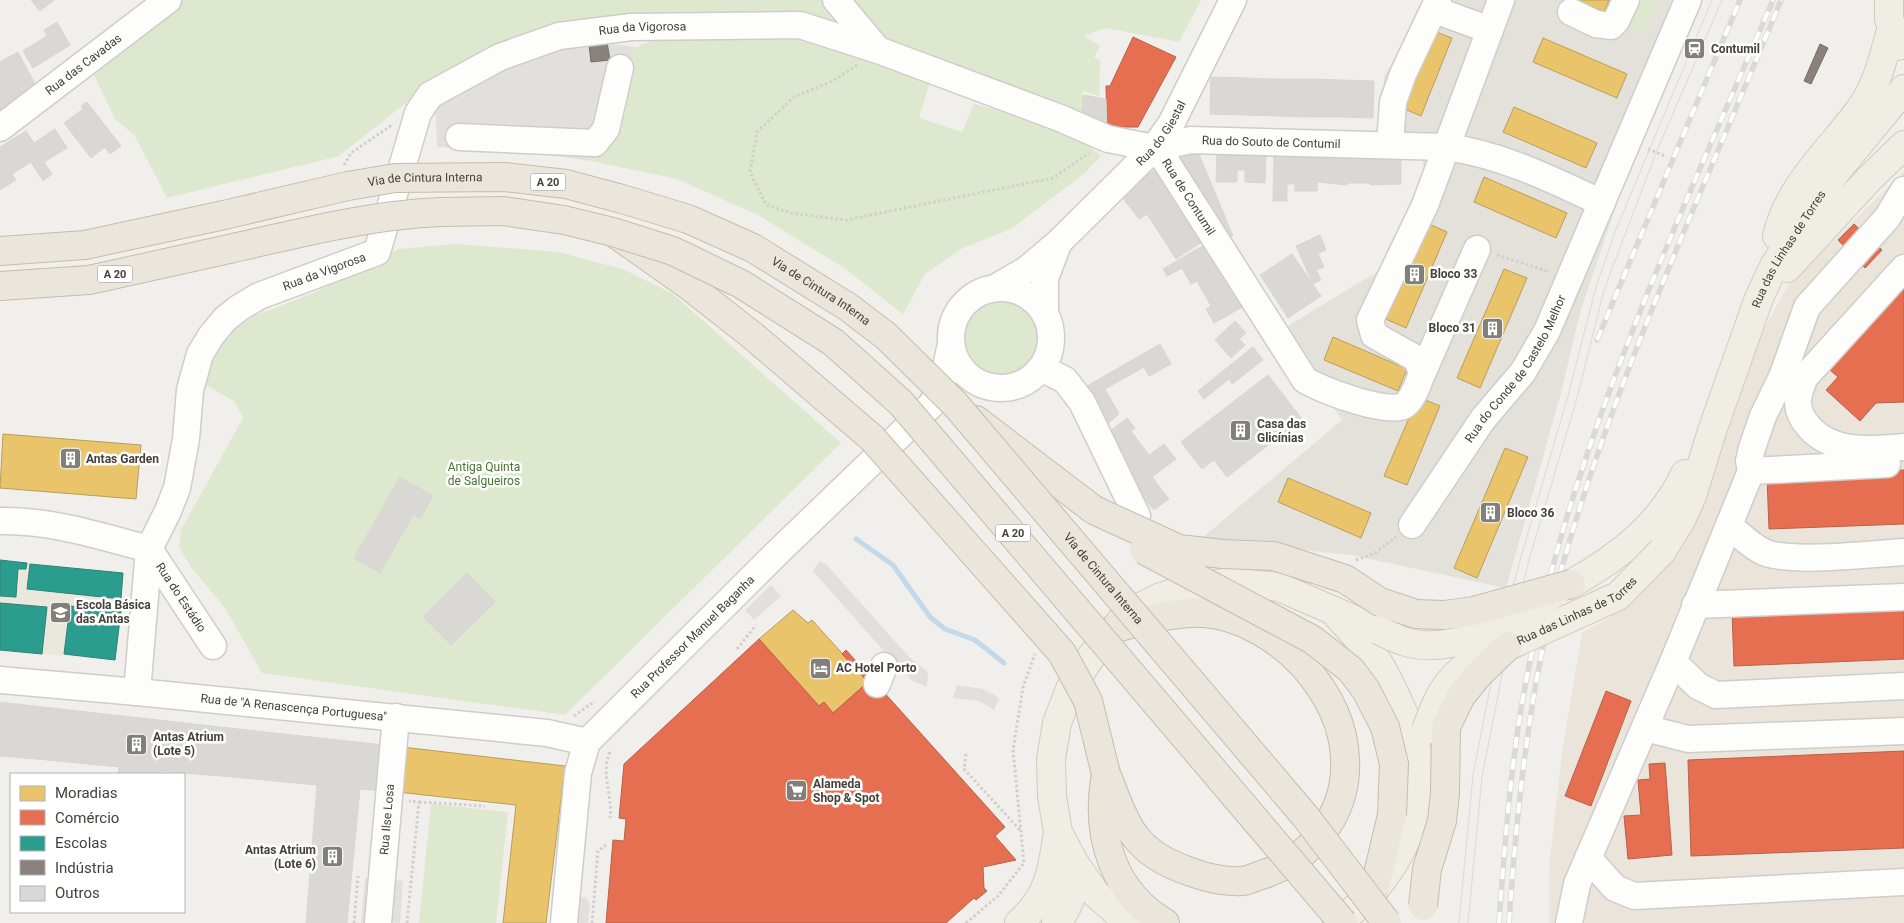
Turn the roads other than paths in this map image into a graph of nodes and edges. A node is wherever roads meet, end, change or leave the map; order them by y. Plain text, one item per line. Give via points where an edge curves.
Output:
1 (168, 0) edge
2 (836, 0) edge
3 (1233, 0) edge
4 (1501, 0) edge
5 (1626, 0) edge
6 (1688, 0) edge
7 (1436, 5) edge
8 (1571, 12) dead end
9 (1887, 12) edge
10 (1490, 30) junction
11 (878, 50) junction
12 (1904, 56) edge
13 (620, 68) dead end
14 (1904, 89) edge
15 (0, 128) edge
16 (459, 137) dead end
17 (1390, 145) junction
18 (1904, 145) edge
19 (1446, 147) junction
20 (1154, 148) junction
21 (1904, 190) edge
22 (1602, 203) junction
23 (613, 232) junction
24 (1058, 243) junction
25 (1477, 249) road end
26 (0, 251) edge
27 (1774, 266) junction
28 (1904, 268) edge
29 (0, 286) edge
30 (995, 288) junction
31 (1759, 298) junction
32 (1044, 312) junction
33 (951, 344) junction
34 (1041, 368) junction
35 (1422, 374) junction
36 (988, 386) junction
37 (938, 406) junction
38 (1904, 447) edge
39 (857, 454) dead end
40 (1904, 464) edge
41 (1751, 471) junction
42 (1094, 510) junction
43 (1137, 516) dead end
44 (0, 521) edge
45 (1412, 525) dead end
46 (1729, 525) junction
47 (1653, 542) junction
48 (149, 549) junction
49 (1904, 552) edge
50 (1571, 584) junction
51 (1904, 597) edge
52 (1695, 605) junction
53 (1335, 612) junction
54 (1115, 628) junction
55 (213, 646) dead end
56 (1508, 646) junction
57 (1673, 662) junction
58 (0, 680) edge
59 (1904, 686) edge
60 (137, 692) junction
61 (396, 717) junction
62 (1645, 728) junction
63 (1904, 731) edge
64 (599, 746) junction
65 (1419, 763) junction
66 (1106, 774) junction
67 (1058, 832) junction
68 (1588, 858) junction
69 (1075, 864) junction
70 (1904, 882) edge
71 (1374, 891) junction
72 (378, 923) edge
73 (564, 923) edge
74 (1019, 923) edge
75 (1056, 923) edge
76 (1130, 923) edge
77 (1165, 923) edge
78 (1337, 923) edge
79 (1343, 923) edge
80 (1387, 923) edge
81 (1428, 923) edge
82 (1569, 923) edge

1 - 15 street, Rua das Cavadas
2 - 11 street, Rua de Contumil
3 - 20 street, Rua do Giestal via 1171,124
4 - 10 street
5 - 8 street via 1611,26 1596,24
6 - 22 street, Rua do Conde de Castelo Melhor
7 - 10 street
7 - 17 street via 1393,102
9 - 12 main road
9 - 27 main road via 1883,63 1870,93 1859,111 1810,169 1793,199 1778,232
10 - 19 street
11 - 20 street, Rua de Contumil via 1060,118 1108,140
11 - 48 street, Rua da Vigorosa via 800,25 631,27 559,36 500,57 430,95 418,113 377,252 259,296 225,319 211,336 194,372 177,488
13 - 16 street via 606,129 595,143
14 - 27 main road, Rua das Linhas de Torres via 1835,173
17 - 19 street, Rua do Souto de Contumil
17 - 20 street, Rua do Souto de Contumil via 1191,140
18 - 31 main road
19 - 22 street via 1528,169
19 - 35 street via 1425,205 1370,320 1374,335 1417,359
20 - 24 street, Rua do Giestal
20 - 35 street, Rua de Contumil via 1165,160 1305,380 1341,396 1393,409 1405,405
21 - 41 street via 1887,218 1807,307 1782,377 1760,424 1749,460
22 - 45 street, Rua do Conde de Castelo Melhor via 1546,331 1523,372 1483,419
23 - 29 highway, A 20, bridge via 564,220 503,212 399,214 352,221 89,280
23 - 66 highway, bridge via 688,285 872,438 1062,653 1088,701
23 - 79 highway, A 20, bridge via 673,251 741,284 833,342 901,403
24 - 30 street, Rua do Giestal via 1026,270
24 - 32 street, Rua do Giestal via 1045,278
25 - 35 street, Rua de Contumil
26 - 37 highway, Via de Cintura Interna / A 20, bridge via 85,245 395,178 504,177 576,187 688,220 753,248 848,307 886,336
27 - 31 main road, Rua das Linhas de Torres
28 - 38 street via 1805,377 1797,399 1804,422 1828,443 1865,449
30 - 32 street via 1023,293
30 - 33 street via 966,301 951,329
31 - 47 main road, Rua das Linhas de Torres via 1692,496 1681,520
32 - 34 street via 1050,326 1051,341
33 - 36 street via 963,371
33 - 37 street, Rua Professor Manuel Baganha
34 - 36 street via 1017,385 1003,388
34 - 43 street via 1065,380 1082,402
36 - 37 street, Rua Professor Manuel Baganha via 955,395
37 - 39 street via 899,416
37 - 42 highway, bridge
37 - 64 street, Rua Professor Manuel Baganha via 780,550
37 - 80 highway, Via de Cintura Interna / A 20, bridge via 1305,816
40 - 41 street
41 - 46 street
42 - 50 highway, bridge via 1179,549 1274,556 1344,580 1380,602 1416,614 1474,611
42 - 71 highway, bridge via 1136,546 1313,640 1351,670 1366,690 1385,727 1394,764 1392,815
44 - 48 street via 51,524
46 - 49 street via 1765,552 1785,557
46 - 52 street
47 - 50 main road, Rua das Linhas de Torres
47 - 56 main road, Rua das Linhas de Torres, bridge via 1618,596
48 - 55 street, Rua do Estádio
48 - 60 street
50 - 53 main road, Rua das Linhas de Torres, bridge via 1486,632 1451,643 1407,642
51 - 52 street
52 - 57 street
53 - 54 main road, Rua das Linhas de Torres via 1278,587 1232,582 1192,587 1158,598 1127,614
53 - 65 main road via 1374,656 1405,715
54 - 66 highway via 1168,616 1205,613 1236,620 1265,634 1294,655 1315,678 1333,707 1346,760 1343,786 1331,821 1316,842 1295,860 1273,872 1243,881 1210,878 1175,867 1150,851 1134,835
54 - 67 main road, Rua das Linhas de Torres via 1070,689 1057,723 1051,759 1052,796
56 - 65 main road, Rua das Linhas de Torres, bridge via 1456,672 1439,697 1426,730
56 - 81 highway, bridge via 1461,696 1446,727 1442,821 1427,869 1423,906
57 - 59 street via 1698,686 1716,695
57 - 62 street
58 - 60 street, Rua de "A Renascença Portuguesa"
60 - 61 street, Rua de "A Renascença Portuguesa"
61 - 64 street, Rua de "A Renascença Portuguesa" via 547,733
61 - 72 street, Rua Ilse Losa
62 - 63 street via 1688,739
62 - 68 street
64 - 73 street, Rua Professor Manuel Baganha via 578,773
65 - 71 main road via 1418,805 1412,825 1399,857
66 - 77 highway via 1103,824 1114,865 1133,899
67 - 69 main road
67 - 74 main road via 1049,884 1041,899
68 - 70 street via 1616,888 1634,896
68 - 82 street
69 - 75 main road via 1073,891
69 - 76 main road via 1096,894
71 - 78 main road

